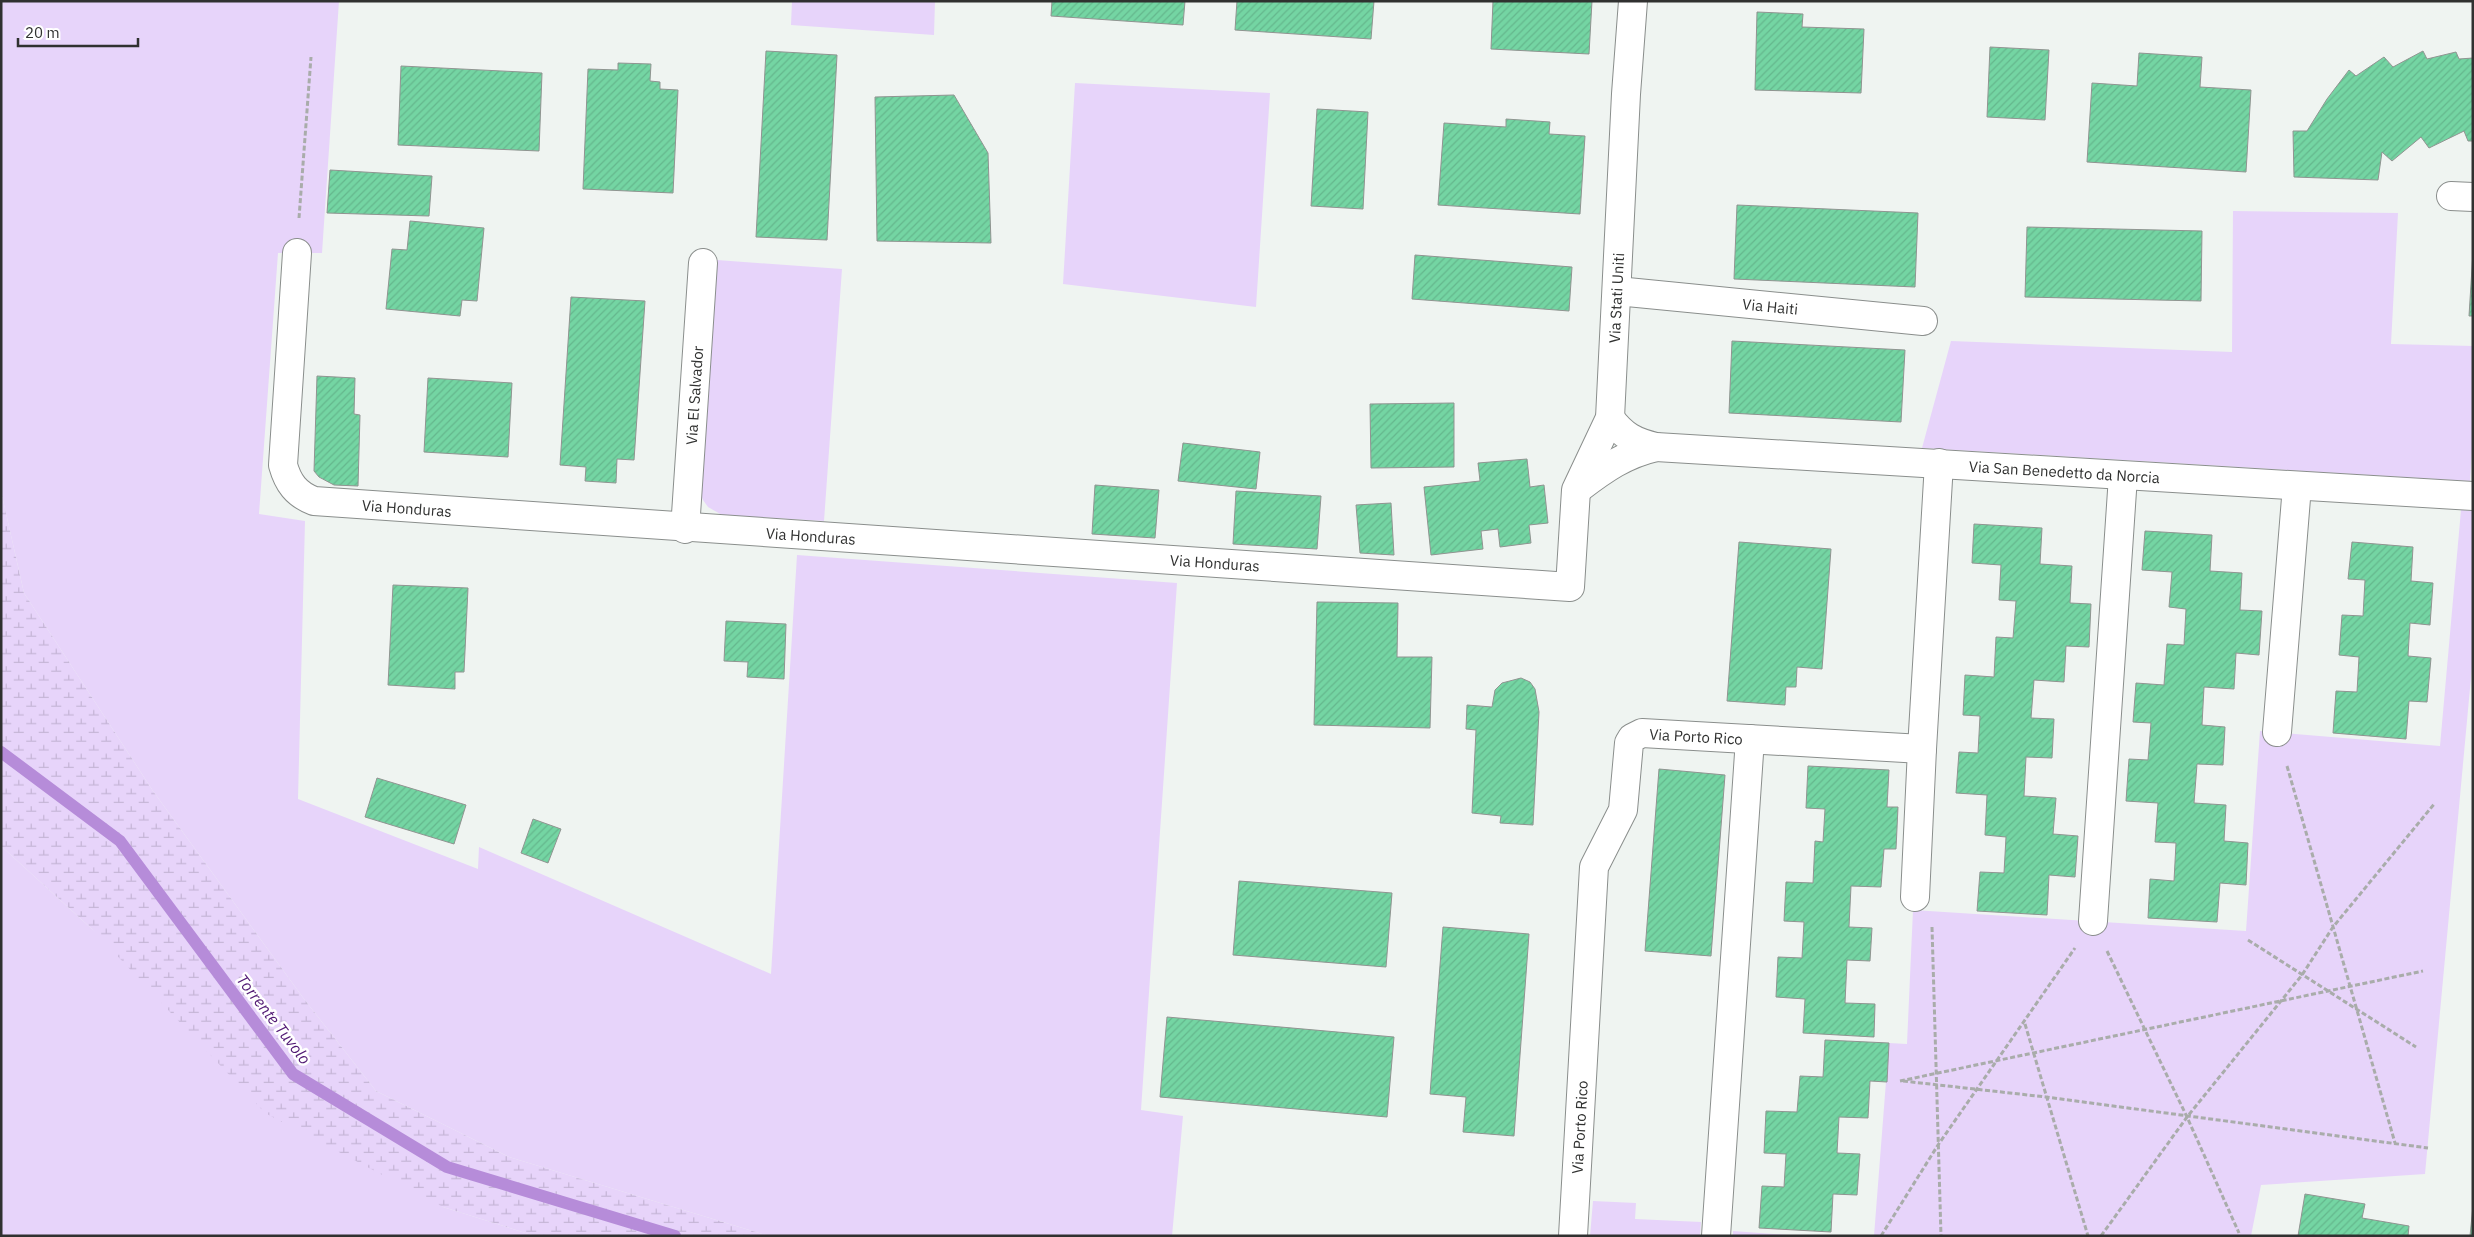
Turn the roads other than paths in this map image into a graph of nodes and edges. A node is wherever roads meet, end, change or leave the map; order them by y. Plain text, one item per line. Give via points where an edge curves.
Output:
1 (1633, 1) edge
2 (297, 252) road end
3 (702, 263) dead end
4 (1617, 291) junction
5 (1923, 320) dead end
6 (1610, 418) junction
7 (1656, 446) junction
8 (1939, 462) junction
9 (2123, 476) junction
10 (2297, 486) junction
11 (1576, 490) junction
12 (2473, 496) edge
13 (685, 528) junction
14 (1570, 587) joint
15 (2277, 732) road end
16 (1750, 739) junction
17 (1922, 749) junction
18 (1915, 897) dead end
19 (2093, 921) road end
20 (1573, 1236) edge
21 (1716, 1236) edge

1 - 4 street, Via Stati Uniti
2 - 13 street, Via Honduras via 283,464 290,483 304,497
3 - 13 street, Via El Salvador
4 - 5 street, Via Haiti
4 - 6 street, Via Stati Uniti
6 - 7 street via 1625,436
6 - 11 street, Via Stati Uniti
7 - 8 street, Via San Benedetto da Norcia
7 - 11 street via 1618,460
8 - 9 street, Via San Benedetto da Norcia
8 - 17 street
9 - 10 street, Via San Benedetto da Norcia
9 - 19 street
10 - 12 street, Via San Benedetto da Norcia
10 - 15 street
11 - 14 street, Via Stati Uniti
13 - 14 street, Via Honduras
16 - 17 street, Via Porto Rico
16 - 20 street, Via Porto Rico via 1642,733 1629,743 1623,810 1594,867
16 - 21 street
17 - 18 street

